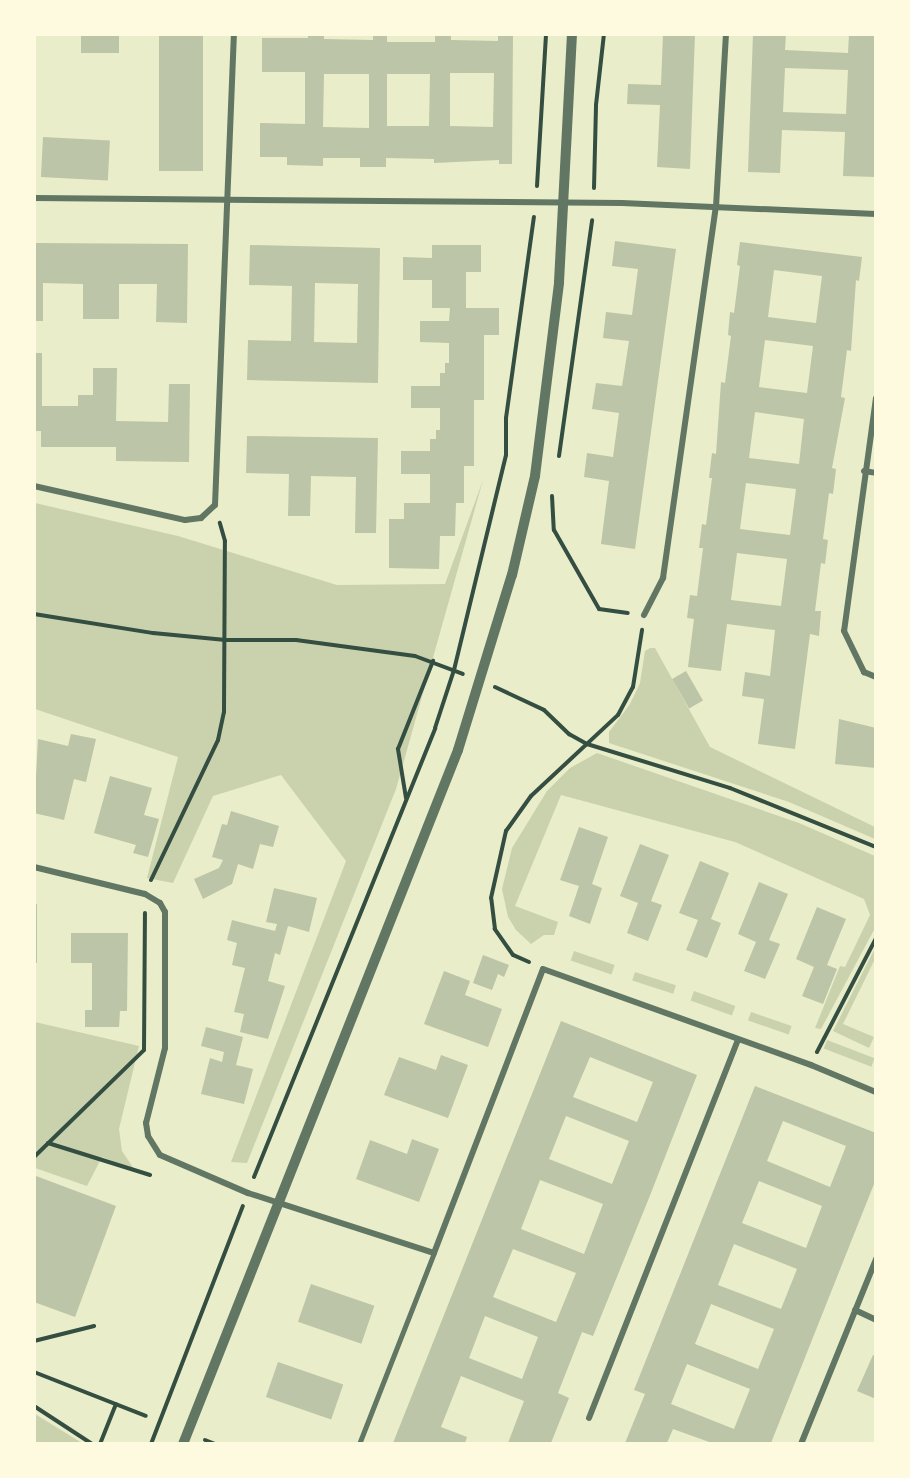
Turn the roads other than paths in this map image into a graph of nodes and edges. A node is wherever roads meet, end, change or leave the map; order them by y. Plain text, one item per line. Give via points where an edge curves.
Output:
1 (234, 34) edge
2 (572, 34) edge
3 (726, 34) edge
4 (34, 198) edge
5 (224, 199) junction
6 (565, 202) junction
7 (716, 207) junction
8 (876, 214) edge
9 (876, 398) edge
10 (864, 471) junction
11 (876, 473) edge
12 (34, 486) edge
13 (644, 615) road end
14 (876, 678) edge
15 (34, 867) edge
16 (738, 1040) junction
17 (876, 1092) edge
18 (279, 1202) junction
19 (434, 1253) junction
20 (876, 1259) edge
21 (855, 1311) junction
22 (876, 1320) edge
23 (589, 1419) dead end
24 (183, 1443) edge
25 (359, 1443) edge
26 (801, 1443) edge

1 - 5 street
2 - 6 street
3 - 7 street
4 - 5 street
5 - 6 street
5 - 12 street via 215,505 201,518 185,520
6 - 7 street
6 - 18 street via 535,476 493,643 458,750
7 - 8 street
7 - 13 street via 663,578
9 - 10 street
10 - 11 street
10 - 14 street via 844,631 864,672
15 - 18 street via 145,894 160,903 167,924 165,1048 149,1109 148,1136 160,1155 248,1193
16 - 17 street
16 - 19 street via 543,969
16 - 23 street
18 - 19 street
18 - 24 street
19 - 25 street
20 - 21 street
21 - 22 street
21 - 26 street

